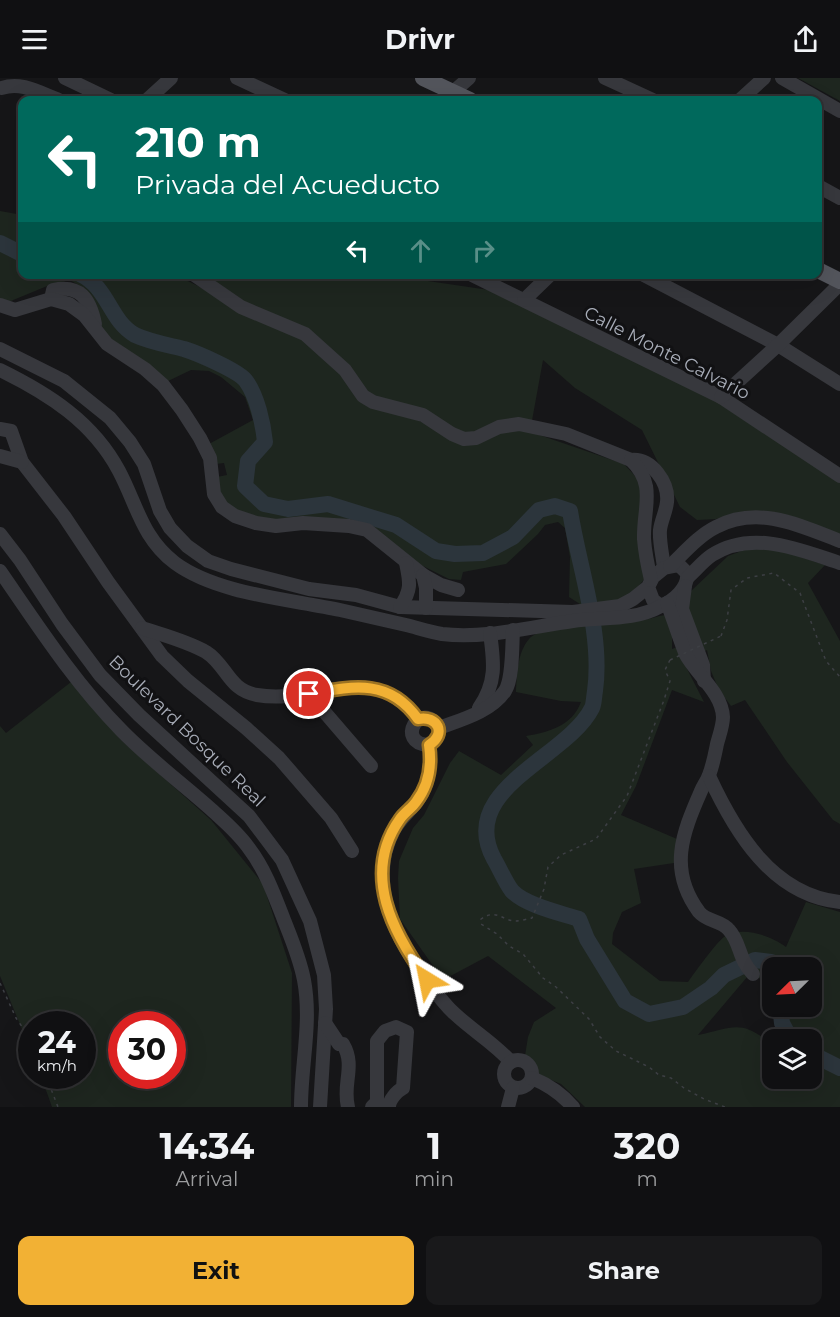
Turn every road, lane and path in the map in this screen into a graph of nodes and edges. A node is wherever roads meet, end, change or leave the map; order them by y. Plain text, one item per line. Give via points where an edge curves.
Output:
1 (65, 78) edge
2 (171, 78) edge
3 (237, 78) edge
4 (423, 78) edge
5 (469, 78) edge
6 (605, 78) edge
7 (764, 78) edge
8 (782, 78) edge
9 (1, 91) edge
10 (49, 96) edge
11 (98, 96) edge
12 (151, 96) edge
13 (276, 96) edge
14 (449, 96) edge
15 (643, 96) edge
16 (744, 96) edge
17 (814, 96) edge
18 (822, 101) edge
19 (840, 111) edge
20 (822, 188) edge
21 (840, 198) edge
22 (822, 272) edge
23 (200, 279) edge
24 (480, 279) edge
25 (546, 279) edge
26 (652, 279) edge
27 (840, 283) edge
28 (524, 300) junction
29 (0, 306) edge
30 (778, 345) junction
31 (0, 349) edge
32 (37, 369) junction
33 (0, 370) edge
34 (29, 384) junction
35 (840, 384) edge
36 (721, 397) junction
37 (0, 429) edge
38 (0, 456) edge
39 (631, 460) junction
40 (22, 462) junction
41 (840, 476) edge
42 (660, 530) junction
43 (644, 531) junction
44 (0, 534) edge
45 (840, 541) edge
46 (406, 562) junction
47 (840, 563) edge
48 (667, 567) junction
49 (0, 571) edge
50 (423, 575) junction
51 (687, 581) junction
52 (650, 584) junction
53 (309, 589) junction
54 (458, 590) dead end
55 (304, 602) junction
56 (664, 604) junction
57 (400, 607) junction
58 (426, 608) junction
59 (620, 611) junction
60 (573, 616) junction
61 (142, 628) junction
62 (513, 630) junction
63 (490, 633) junction
64 (493, 669) junction
65 (510, 669) junction
66 (840, 677) edge
67 (704, 681) junction
68 (309, 694) junction
69 (474, 715) junction
70 (418, 719) junction
71 (439, 728) junction
72 (429, 745) junction
73 (371, 766) dead end
74 (709, 776) junction
75 (352, 851) dead end
76 (302, 899) junction
77 (840, 902) edge
78 (280, 908) junction
79 (747, 967) dead end
80 (0, 983) edge
81 (18, 1021) edge
82 (325, 1023) junction
83 (339, 1044) junction
84 (324, 1051) junction
85 (511, 1062) junction
86 (532, 1078) junction
87 (513, 1088) junction
88 (51, 1089) edge
89 (322, 1106) edge
90 (58, 1107) edge
91 (301, 1107) edge
92 (348, 1107) edge
93 (372, 1107) edge
94 (388, 1107) edge
95 (508, 1107) edge
96 (573, 1107) edge
97 (725, 1107) edge

1 - 11 street
2 - 12 street
3 - 13 street
4 - 14 main road
5 - 14 street
6 - 15 street
7 - 16 street
8 - 17 street
9 - 10 street via 12,84
18 - 19 street
20 - 21 street
22 - 27 main road
23 - 39 street via 241,307 305,334 373,402 423,415 464,439 519,424 566,434
24 - 28 street, Calle Monte Calvario
25 - 28 street
26 - 30 street
27 - 30 street
28 - 36 street, Calle Monte Calvario
29 - 46 street via 15,309 51,298 69,304 84,315 107,344 163,385 210,458 214,494 222,507 235,516 276,526 349,526 367,531
30 - 35 street
30 - 36 street
31 - 32 street
32 - 34 street
32 - 53 street via 64,381 110,418 144,464 165,521 187,546 208,561
33 - 34 street
34 - 55 street via 83,422 104,445 145,531 174,562 219,584
36 - 41 street, Calle Monte Calvario
37 - 40 street via 11,431
38 - 40 street
39 - 42 street via 647,464 662,480 668,499
39 - 43 street via 646,483
40 - 61 street
42 - 43 street via 650,527
42 - 48 street
43 - 52 street
44 - 76 street, Boulevard Bosque Real via 100,675 249,816 282,860
45 - 48 street via 792,524 751,516 715,527
46 - 50 street
46 - 57 street via 409,595
47 - 51 street via 765,542 749,542 714,554
48 - 51 street via 682,567
48 - 52 street
49 - 78 street via 87,694 248,846
50 - 54 street
50 - 58 street
51 - 56 street
51 - 67 street via 682,609 703,665
52 - 56 street via 653,600
52 - 59 street
53 - 55 street
53 - 57 street via 356,595
55 - 63 street via 441,634
56 - 59 street via 635,616
56 - 67 street via 685,652
57 - 58 street
58 - 60 street
59 - 60 street
60 - 62 street
61 - 68 street via 208,653 242,690 257,695
61 - 75 street via 162,656 188,681 279,758 331,818
62 - 63 street
62 - 65 street
63 - 64 street
64 - 65 street
64 - 69 street via 489,694
65 - 69 street via 505,691
66 - 97 path, bridge via 826,661 800,593 774,573 747,578 731,590 721,636 670,660 665,670 670,681 664,700 627,796 596,839 561,855 548,867 532,918 514,922 496,914 481,919 481,924 523,954 543,978 589,1018 600,1037 616,1051
67 - 74 street via 714,694 723,719
68 - 70 street via 364,687 380,689 409,706
68 - 73 street
69 - 71 street
70 - 71 street via 427,717
70 - 72 street via 411,733 421,745
71 - 72 street via 439,735
72 - 85 street via 428,781 388,841 383,867 384,897 405,950 436,993 453,1013
74 - 77 street via 734,824 760,860 811,895
74 - 79 street via 684,834 680,867 689,896 705,919 729,929
76 - 78 street
76 - 82 street, Boulevard Bosque Real via 324,975
78 - 91 street via 296,950 308,1006
80 - 81 path
82 - 83 street
82 - 84 street, Boulevard Bosque Real
83 - 84 street
83 - 92 street via 349,1054
84 - 89 street, Boulevard Bosque Real
85 - 86 street via 520,1060 529,1065
85 - 87 street via 504,1073
86 - 87 street via 522,1088
86 - 96 street via 561,1094
87 - 95 street
88 - 90 path
93 - 94 street via 377,1102 377,1041 385,1031 396,1027 407,1032 403,1088

